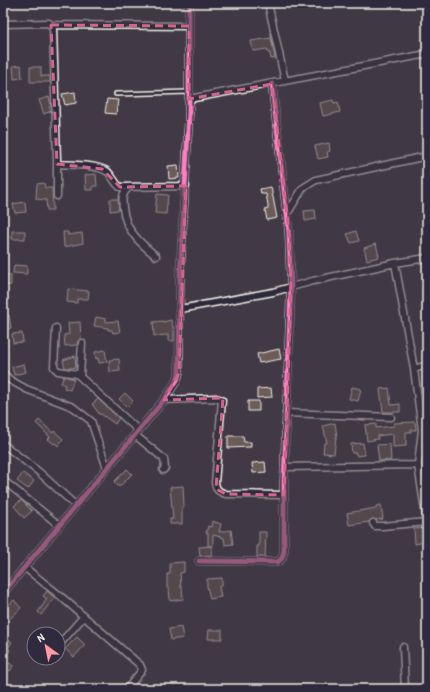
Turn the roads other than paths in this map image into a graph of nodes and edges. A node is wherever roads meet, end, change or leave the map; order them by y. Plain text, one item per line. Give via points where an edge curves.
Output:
1 (189, 3) edge
2 (268, 3) edge
3 (3, 24) edge
4 (51, 25) junction
5 (189, 26) junction
6 (427, 54) edge
7 (284, 81) junction
8 (272, 84) junction
9 (189, 92) junction
10 (116, 94) dead end
11 (190, 98) junction
12 (427, 156) edge
13 (57, 164) junction
14 (186, 186) junction
15 (129, 187) junction
16 (57, 196) dead end
17 (287, 214) junction
18 (156, 256) dead end
19 (427, 258) edge
20 (395, 263) junction
21 (291, 287) junction
22 (180, 309) junction
23 (56, 328) dead end
24 (82, 343) dead end
25 (427, 365) edge
26 (414, 369) junction
27 (3, 373) edge
28 (80, 376) junction
29 (164, 400) junction
30 (286, 413) junction
31 (391, 417) dead end
32 (137, 433) junction
33 (425, 434) edge
34 (3, 444) edge
35 (418, 465) junction
36 (285, 467) junction
37 (107, 468) junction
38 (163, 470) dead end
39 (3, 480) edge
40 (284, 495) junction
41 (76, 505) junction
42 (373, 523) dead end
43 (427, 523) edge
44 (59, 525) junction
45 (199, 561) dead end
46 (24, 567) junction
47 (3, 593) edge
48 (84, 616) junction
49 (66, 637) edge
50 (403, 647) dead end
51 (127, 689) edge
52 (405, 689) edge

1 - 5 street
2 - 7 street
3 - 4 street
4 - 5 street
4 - 13 street
5 - 9 street
6 - 7 street
7 - 8 street
8 - 11 street
8 - 17 street
9 - 10 lane
9 - 11 street
11 - 14 street
12 - 17 street via 316,180 303,188
13 - 15 street via 102,169 112,176 120,187
13 - 16 street
14 - 15 street
14 - 22 street
15 - 18 street via 123,197 127,225
17 - 21 street
19 - 20 street
20 - 21 street
20 - 26 street
21 - 22 street
21 - 30 street
22 - 29 street via 179,373
23 - 28 street via 54,367 58,371
24 - 28 street
25 - 26 street
26 - 33 street
27 - 37 street via 15,383 73,408 91,421
28 - 32 street
29 - 32 street
29 - 40 street via 222,400 216,489 226,494
30 - 31 street
30 - 36 street
32 - 37 street
32 - 38 street via 164,459
33 - 35 street
34 - 41 street
35 - 36 street
35 - 43 street
36 - 40 street
37 - 41 street
39 - 44 street
40 - 45 street via 284,551 280,561
41 - 44 street
42 - 43 street via 375,526 382,526
44 - 46 street
46 - 47 street
46 - 48 street
48 - 49 street
48 - 51 street via 140,665 142,670
50 - 52 street

